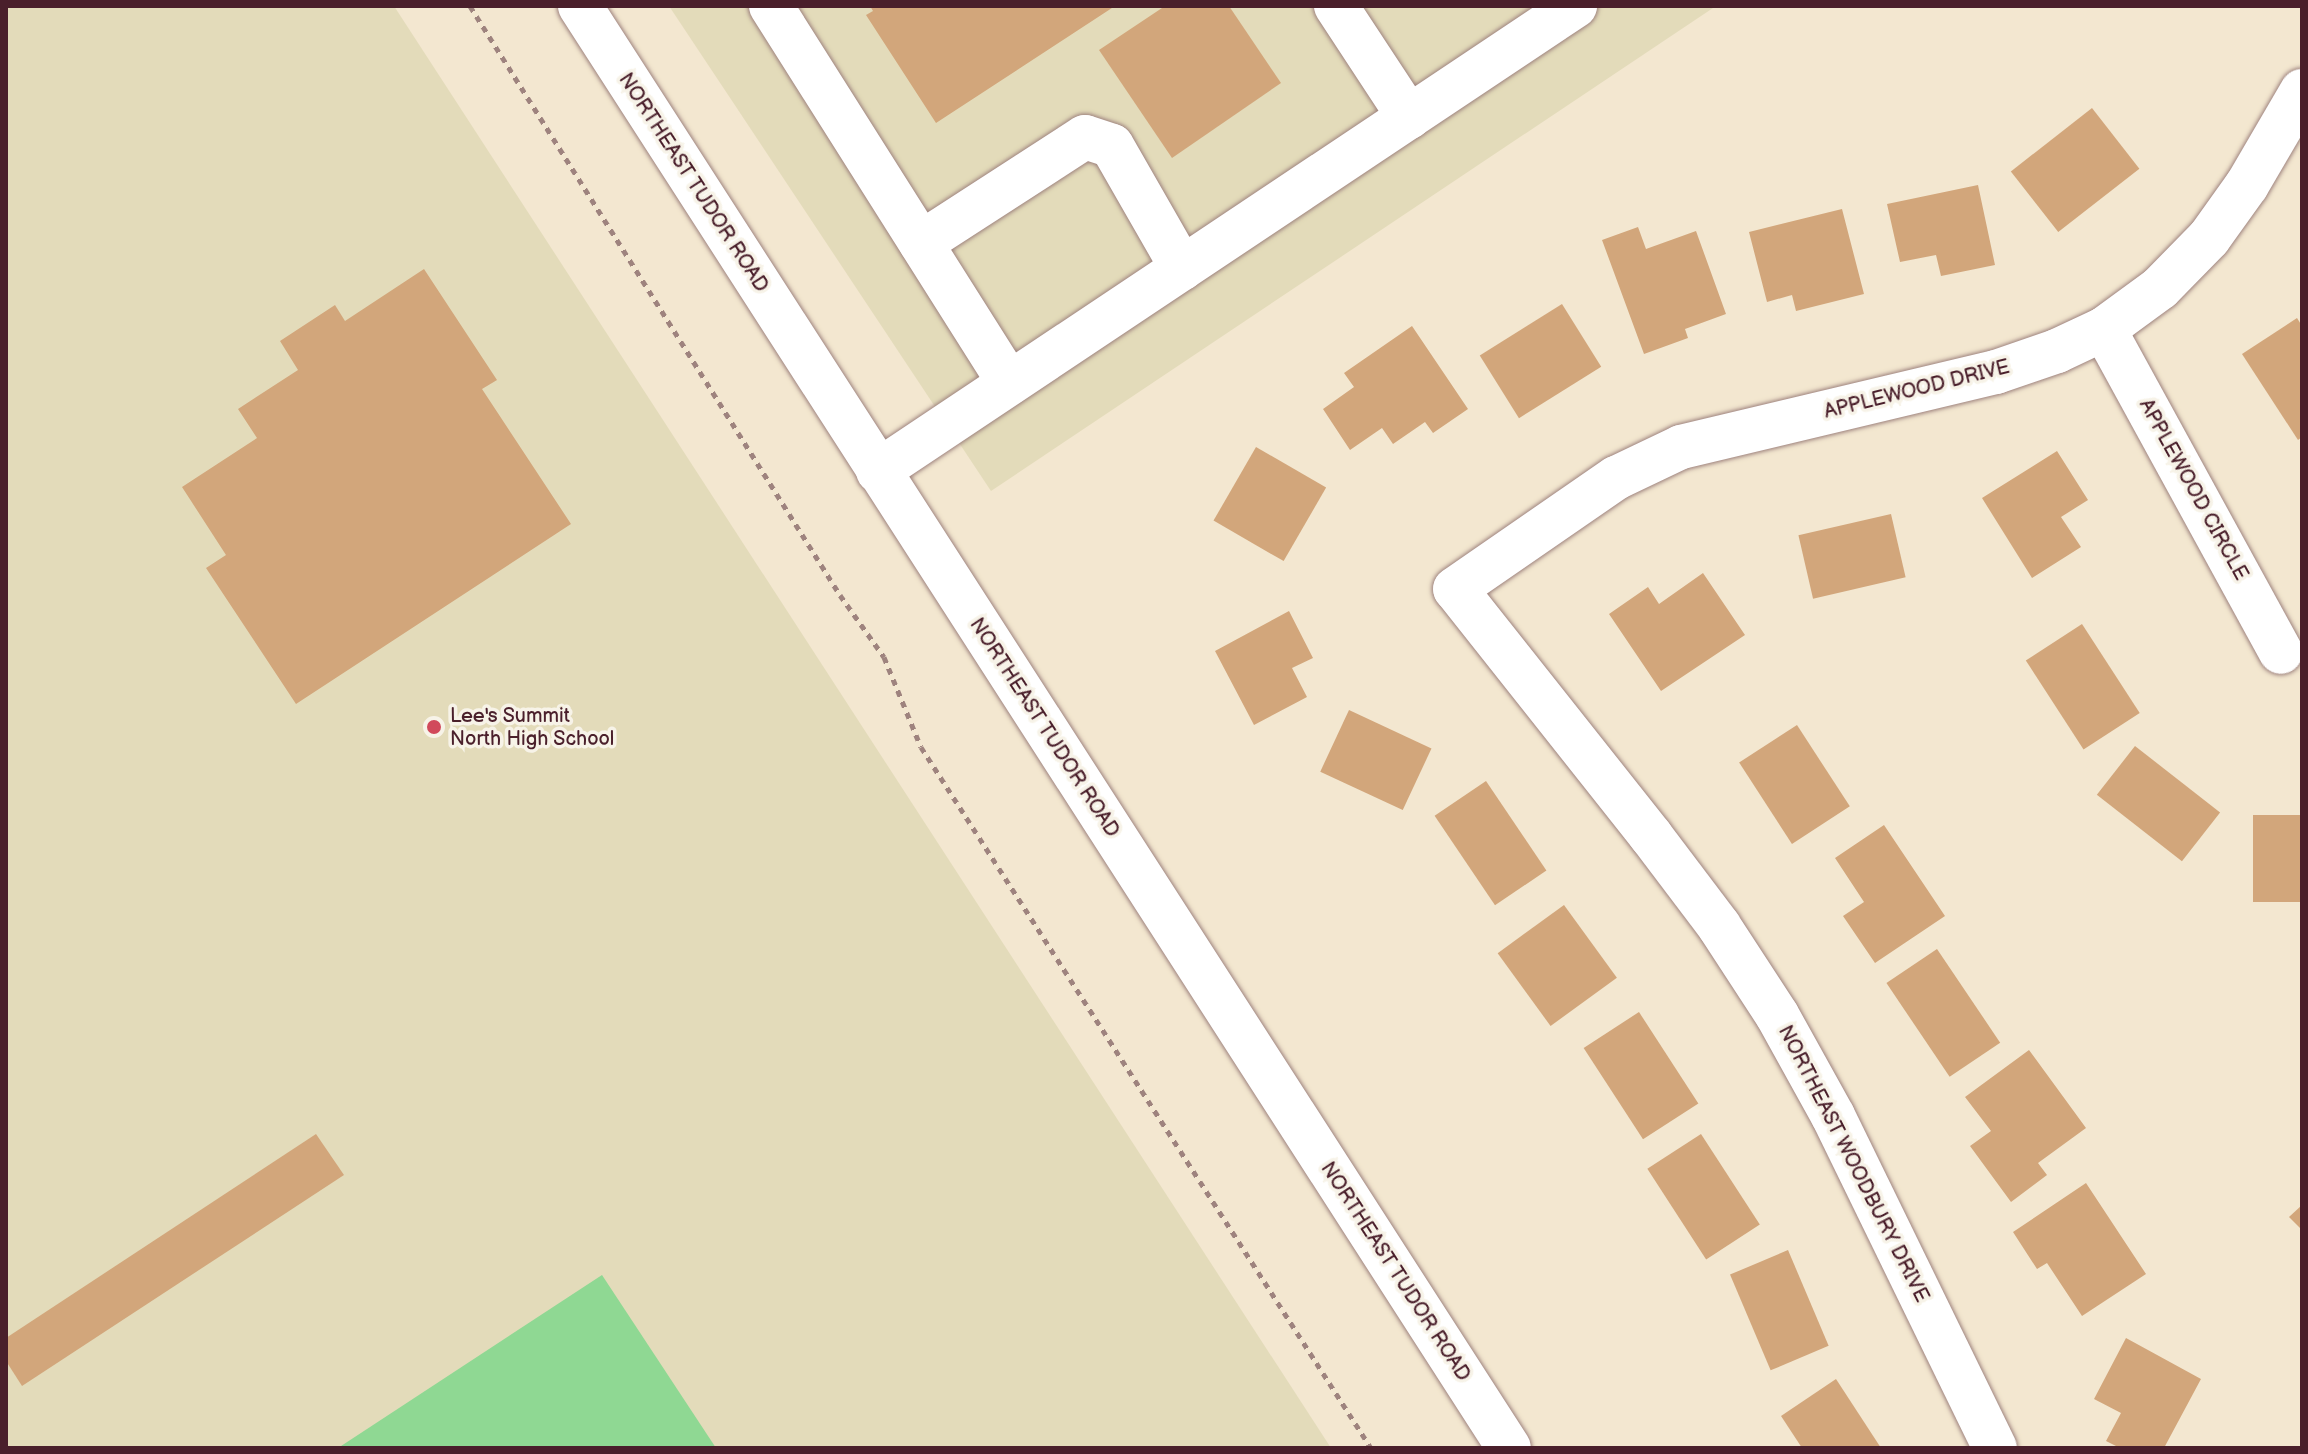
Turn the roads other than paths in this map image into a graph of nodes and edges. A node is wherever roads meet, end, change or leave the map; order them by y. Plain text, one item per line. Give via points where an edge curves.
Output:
1 (580, 6) edge
2 (771, 6) edge
3 (1336, 6) edge
4 (1575, 6) edge
5 (2302, 91) edge
6 (1409, 117) junction
7 (921, 243) junction
8 (1182, 268) junction
9 (2104, 329) junction
10 (1009, 383) junction
11 (878, 471) junction
12 (1455, 589) joint
13 (2281, 652) dead end
14 (1509, 1448) edge
15 (1995, 1448) edge

1 - 11 street, NORTHEAST TUDOR ROAD
2 - 7 street
3 - 6 street
4 - 6 street
5 - 9 street, APPLEWOOD DRIVE via 2209,238 2160,288
6 - 8 street
7 - 8 street via 1085,137 1112,146
7 - 10 street
8 - 10 street
9 - 12 street, APPLEWOOD DRIVE via 1996,372 1681,447 1616,478
9 - 13 street, APPLEWOOD CIRCLE
10 - 11 street
11 - 14 street, NORTHEAST TUDOR ROAD
12 - 15 street, NORTHEAST WOODBURY DRIVE via 1651,836 1777,1015 1833,1116

